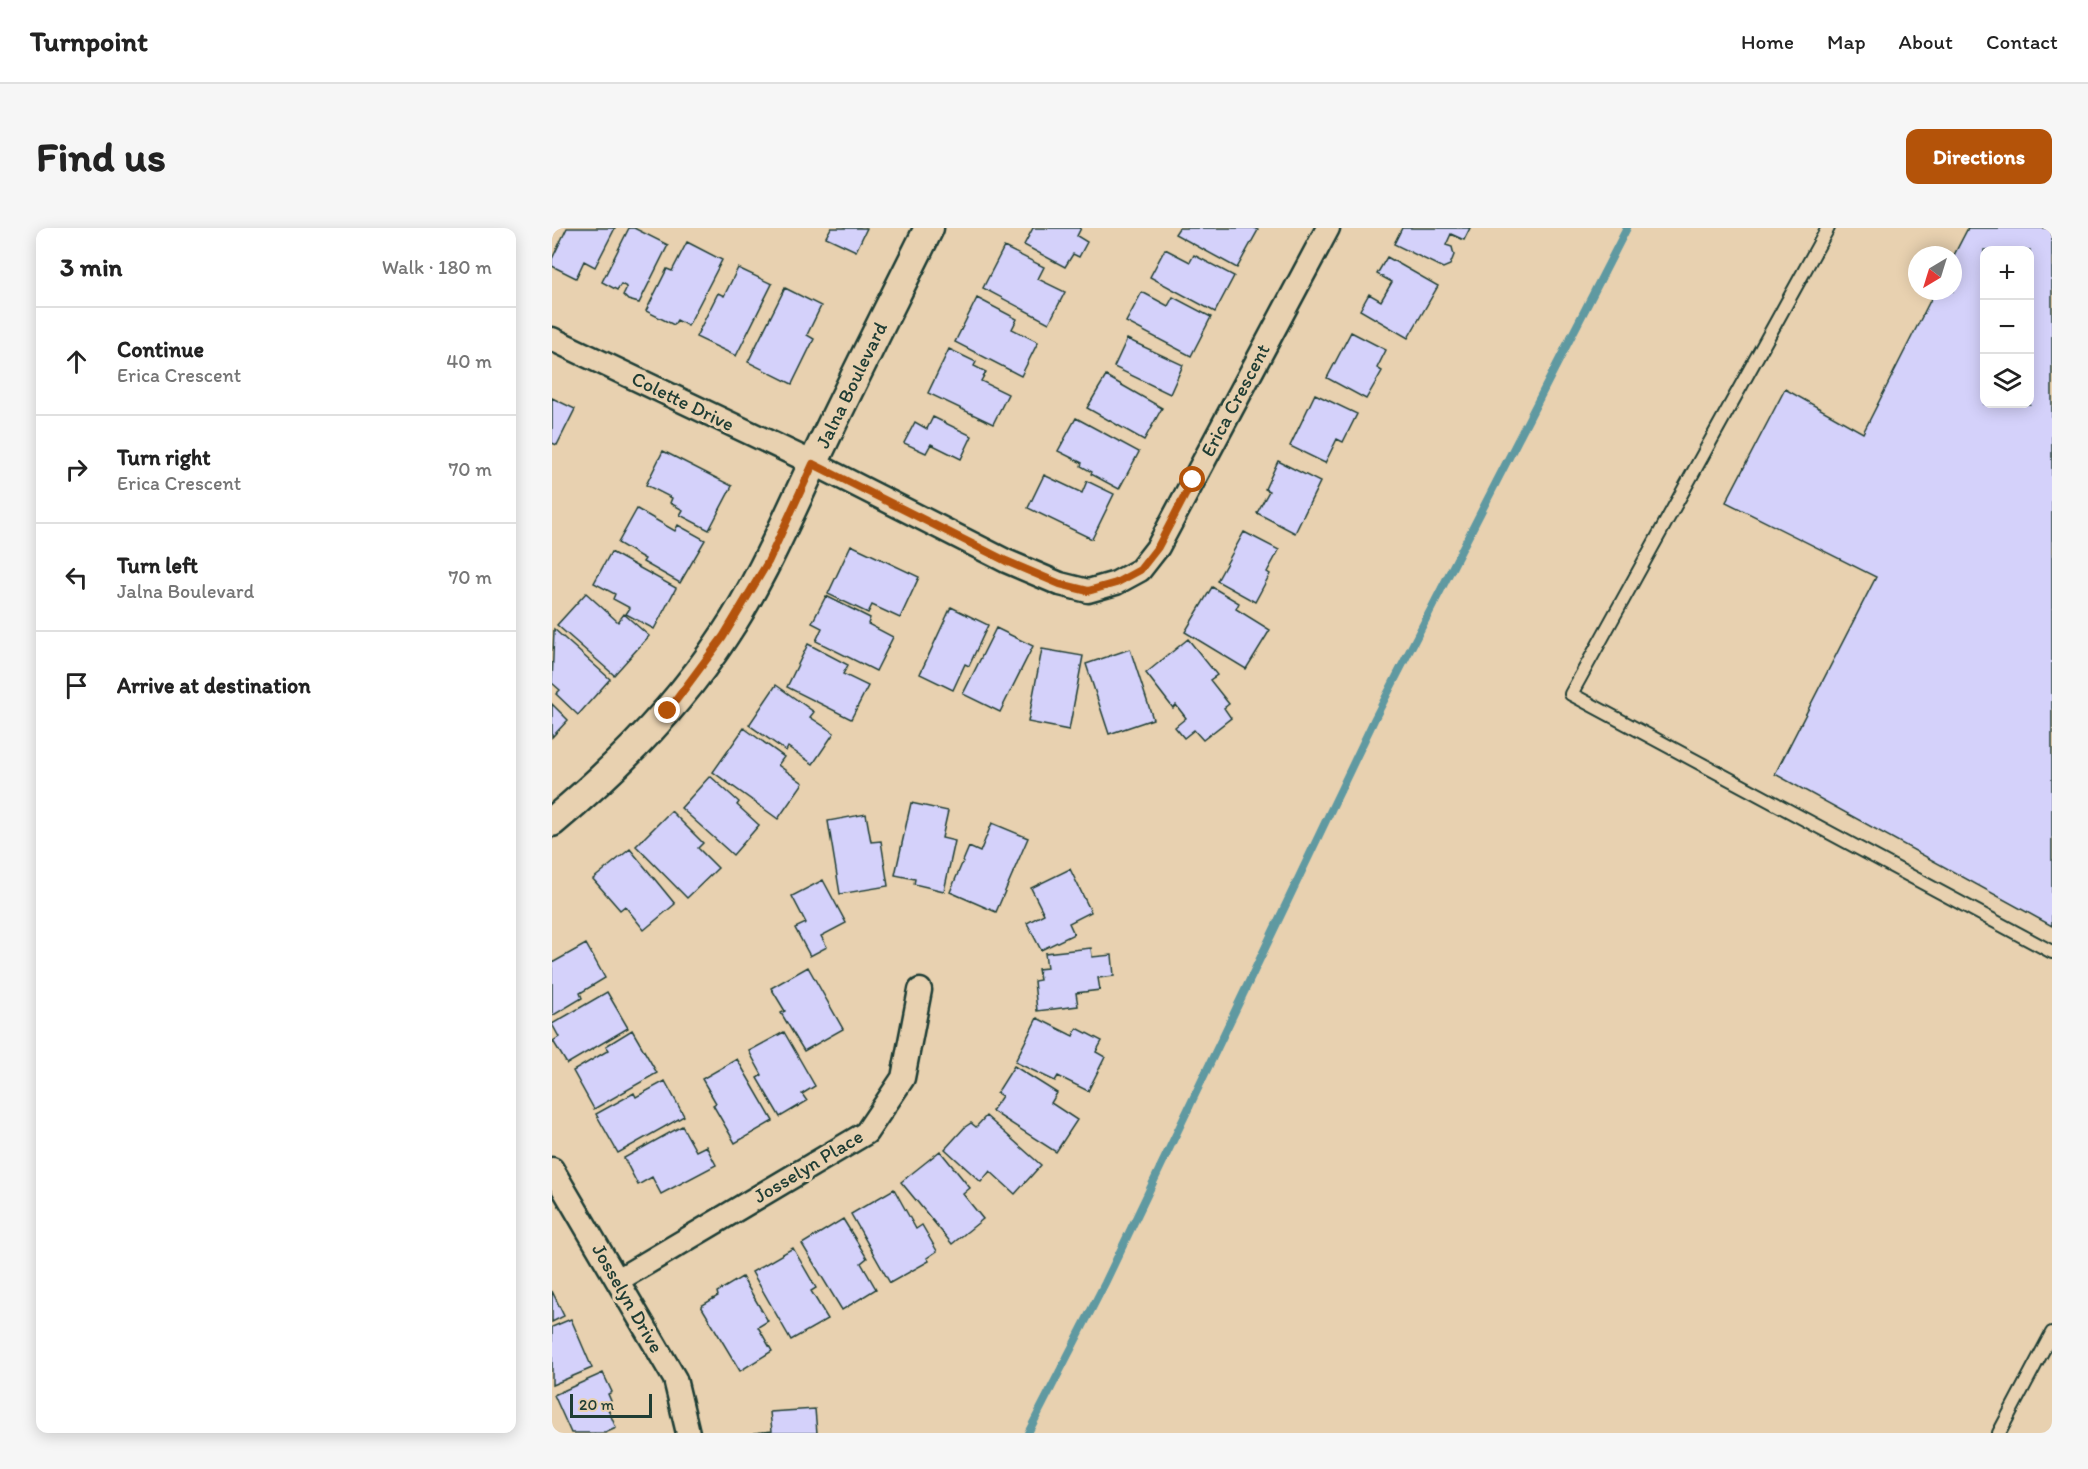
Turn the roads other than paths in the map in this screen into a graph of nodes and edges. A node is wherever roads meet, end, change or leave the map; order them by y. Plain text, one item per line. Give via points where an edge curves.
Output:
1 (929, 228) edge
2 (1328, 228) edge
3 (1828, 228) edge
4 (552, 339) edge
5 (813, 464) junction
6 (552, 822) edge
7 (2052, 952) edge
8 (920, 990) dead end
9 (552, 1169) edge
10 (618, 1280) junction
11 (2052, 1333) edge
12 (688, 1433) edge
13 (1999, 1433) edge

1 - 5 street, Jalna Boulevard
2 - 5 street, Erica Crescent via 1158,547 1140,570 1116,583 1088,591 1060,584
3 - 7 lane via 1571,694
4 - 5 street, Colette Drive
5 - 6 street, Jalna Boulevard via 768,562 723,637 668,711 601,781
8 - 10 street, Josselyn Place via 903,1078 866,1133
9 - 10 street, Josselyn Drive
10 - 12 street, Josselyn Drive via 675,1379
11 - 13 lane

